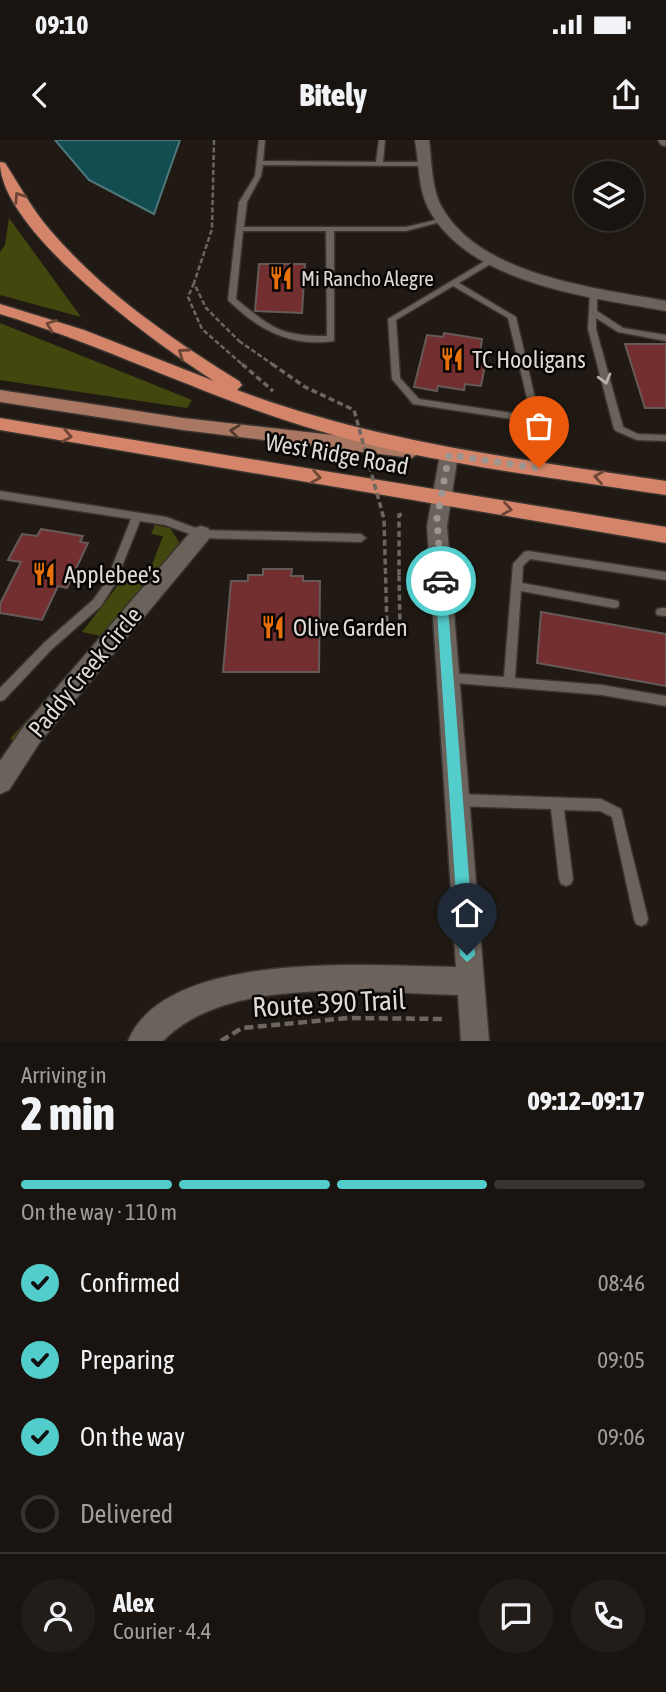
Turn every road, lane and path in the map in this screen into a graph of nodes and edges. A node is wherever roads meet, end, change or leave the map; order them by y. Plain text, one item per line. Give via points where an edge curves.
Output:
1 (214, 140) edge
2 (262, 140) edge
3 (383, 140) edge
4 (422, 140) edge
5 (260, 163) junction
6 (379, 164) junction
7 (426, 164) junction
8 (0, 166) edge
9 (444, 220) junction
10 (240, 229) junction
11 (330, 229) junction
12 (494, 260) junction
13 (194, 283) junction
14 (453, 283) junction
15 (593, 294) junction
16 (666, 306) edge
17 (0, 309) edge
18 (593, 312) junction
19 (666, 338) edge
20 (275, 393) dead end
21 (0, 396) edge
22 (307, 421) junction
23 (0, 424) edge
24 (666, 438) edge
25 (449, 455) junction
26 (666, 488) edge
27 (1, 497) edge
28 (440, 498) junction
29 (405, 513) dead end
30 (137, 516) junction
31 (201, 534) junction
32 (666, 535) edge
33 (361, 538) dead end
34 (666, 576) edge
35 (517, 586) junction
36 (614, 604) dead end
37 (448, 678) junction
38 (509, 682) junction
39 (0, 696) edge
40 (666, 701) edge
41 (6, 759) edge
42 (0, 782) edge
43 (456, 800) junction
44 (557, 804) junction
45 (566, 879) dead end
46 (641, 919) dead end
47 (469, 981) junction
48 (442, 1019) dead end
49 (142, 1041) edge
50 (221, 1041) edge
51 (474, 1041) edge

1 - 13 path via 212,229
2 - 5 lane
3 - 6 lane
4 - 7 street
5 - 6 lane
5 - 10 lane via 243,202
6 - 7 lane
7 - 9 street via 431,197
22 -> 8 highway via 232,385 123,307 45,232
9 - 11 lane via 406,229
9 - 12 street via 469,245
10 - 11 lane
10 - 11 lane via 232,300 289,339 331,339
12 - 14 lane
12 - 15 street
13 - 20 path via 188,297 202,329
13 - 29 path, bridge via 206,308 239,341 305,387 354,411 384,519 387,628 394,634 400,628 399,515
14 - 14 lane via 392,318 396,379 416,402 512,416 527,410 531,398 512,317
15 - 16 street
15 - 18 lane
22 -> 17 highway
18 - 19 lane via 621,330
18 -> 24 lane via 592,329 619,429 637,437
25 -> 21 main road, West Ridge Road via 206,427
22 - 25 highway
23 -> 28 highway, West Ridge Road
26 -> 25 highway, West Ridge Road
25 - 28 street
27 - 30 lane
28 -> 32 highway, West Ridge Road
28 - 37 street via 437,526
30 - 31 lane
30 - 39 lane via 110,584 97,603
31 - 33 lane
31 - 41 street, Paddy Creek Circle
34 - 35 lane via 528,555 518,564
35 - 36 lane
35 - 38 lane
37 - 38 lane
37 - 43 street
38 - 40 lane
41 - 42 street, Paddy Creek Circle
43 - 44 lane
43 - 47 street
44 - 45 lane
44 - 46 lane via 601,805 617,813
47 - 49 street via 244,985 177,1009
47 - 51 street
48 - 50 path, Route 390 Trail via 348,1018 242,1028

